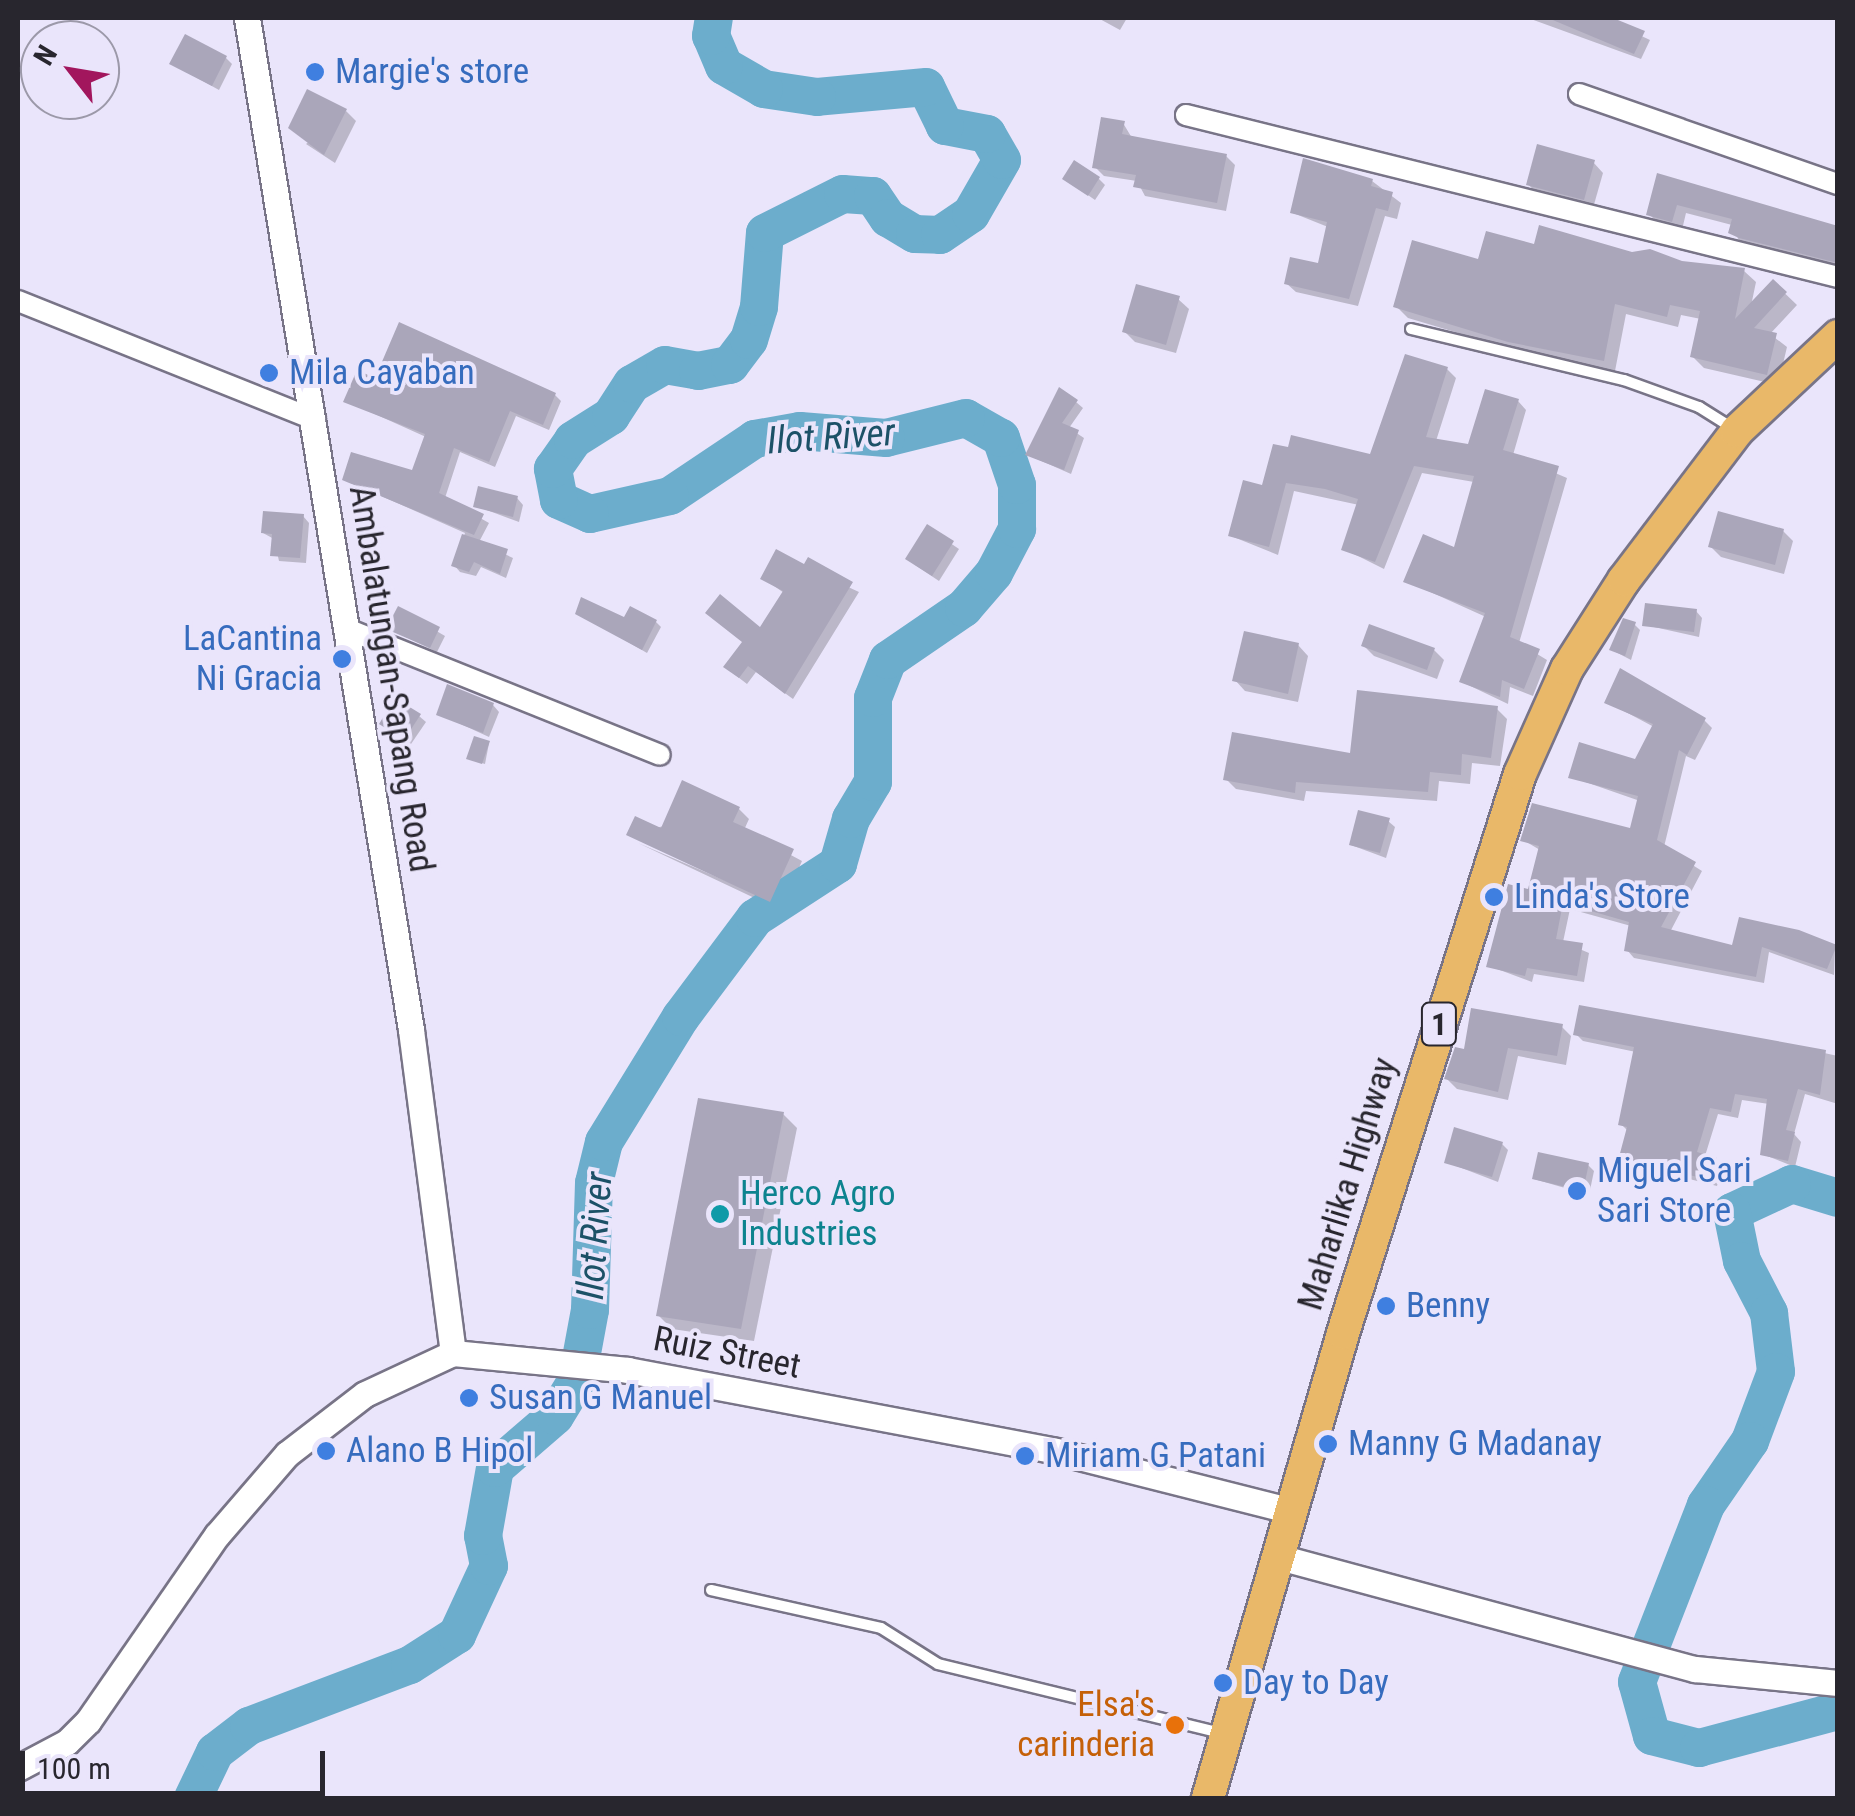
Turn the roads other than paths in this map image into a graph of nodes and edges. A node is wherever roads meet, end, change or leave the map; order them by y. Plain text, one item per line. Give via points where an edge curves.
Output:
1 (247, 18) edge
2 (1579, 94) dead end
3 (1186, 115) dead end
4 (1838, 184) edge
5 (1838, 277) edge
6 (18, 301) edge
7 (1411, 329) dead end
8 (1838, 336) edge
9 (315, 420) junction
10 (1737, 431) junction
11 (347, 629) junction
12 (660, 754) dead end
13 (453, 1353) junction
14 (1292, 1511) junction
15 (1280, 1557) junction
16 (710, 1590) dead end
17 (1838, 1683) edge
18 (1227, 1734) junction
19 (18, 1768) edge
20 (1208, 1798) edge

1 - 9 street, Ambalatungan-Sapang Road
2 - 4 street
3 - 5 street
6 - 9 street
7 - 10 lane via 1624,380 1699,407
8 - 10 main road, Maharlika Highway / 1
9 - 11 street, Ambalatungan-Sapang Road
10 - 14 main road, Maharlika Highway / 1 via 1576,654 1520,774 1478,892
11 - 12 street
11 - 13 street, Ambalatungan-Sapang Road
13 - 14 street, Ruiz Street via 628,1370 1055,1451
13 - 19 street, Ruiz Street via 365,1394 287,1454 217,1535 88,1721 67,1742
14 - 15 main road, Maharlika Highway / 1
15 - 17 street via 1696,1668
15 - 18 main road, Maharlika Highway / 1
16 - 18 lane via 881,1628 938,1664
18 - 20 main road, Maharlika Highway / 1

